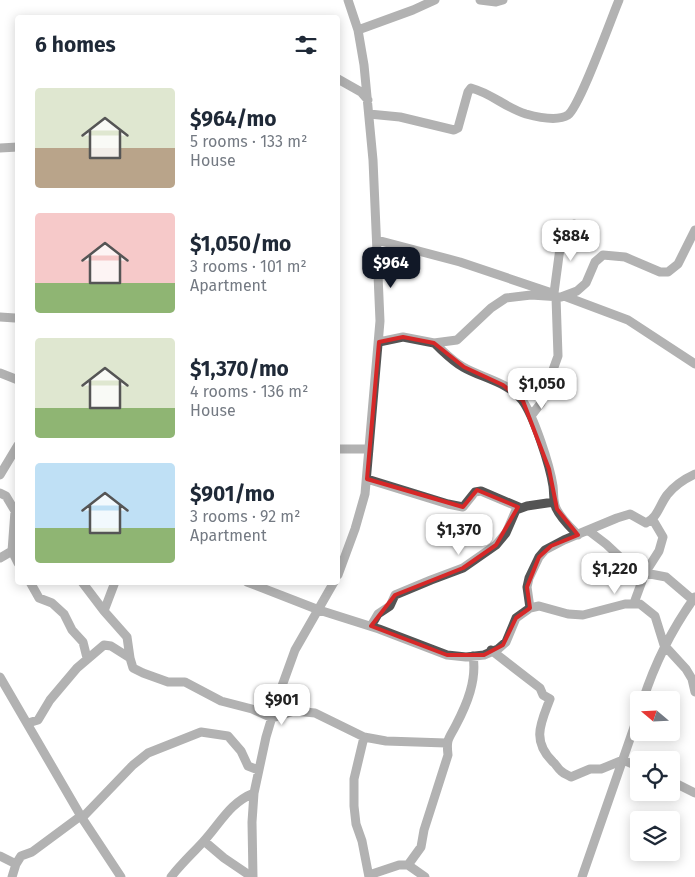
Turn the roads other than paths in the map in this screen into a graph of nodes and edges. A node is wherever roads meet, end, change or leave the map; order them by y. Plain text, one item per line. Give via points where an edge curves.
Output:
1 (348, 0) edge
2 (435, 0) edge
3 (480, 0) edge
4 (503, 0) edge
5 (619, 0) edge
6 (358, 30) junction
7 (340, 80) edge
8 (368, 100) junction
9 (369, 114) junction
10 (15, 147) edge
11 (0, 148) edge
12 (574, 224) dead end
13 (695, 230) edge
14 (377, 240) junction
15 (558, 296) junction
16 (15, 316) edge
17 (0, 317) edge
18 (379, 342) junction
19 (434, 343) junction
20 (695, 364) edge
21 (0, 373) edge
22 (15, 379) edge
23 (531, 416) junction
24 (340, 449) edge
25 (369, 449) junction
26 (14, 458) edge
27 (3, 464) edge
28 (695, 474) edge
29 (0, 475) edge
30 (367, 478) junction
31 (0, 493) edge
32 (554, 502) junction
33 (521, 508) junction
34 (15, 510) edge
35 (653, 520) junction
36 (589, 531) junction
37 (578, 535) junction
38 (15, 552) edge
39 (0, 558) edge
40 (340, 569) edge
41 (645, 573) junction
42 (32, 585) edge
43 (84, 585) edge
44 (114, 585) edge
45 (255, 585) edge
46 (332, 585) edge
47 (694, 600) edge
48 (634, 603) junction
49 (530, 608) junction
50 (319, 610) junction
51 (104, 612) junction
52 (371, 626) junction
53 (664, 646) junction
54 (491, 650) junction
55 (473, 656) junction
56 (87, 658) junction
57 (130, 658) junction
58 (0, 677) edge
59 (646, 691) edge
60 (695, 692) edge
61 (272, 718) junction
62 (28, 723) junction
63 (364, 737) junction
64 (630, 739) edge
65 (446, 743) junction
66 (623, 760) junction
67 (630, 763) edge
68 (258, 770) junction
69 (680, 786) edge
70 (254, 793) junction
71 (695, 793) edge
72 (82, 816) junction
73 (204, 842) junction
74 (0, 856) edge
75 (16, 864) junction
76 (408, 864) junction
77 (369, 876) edge
78 (12, 877) edge
79 (121, 877) edge
80 (171, 877) edge
81 (253, 877) edge
82 (425, 877) edge
83 (582, 877) edge

1 - 6 street
2 - 6 street
3 - 4 street
5 - 9 street via 580,97 568,115 545,118 526,114 471,88 458,128 454,130 400,116
6 - 8 street
7 - 8 street via 362,92
8 - 9 street
9 - 14 street
10 - 11 street
12 - 15 street via 560,248
13 - 15 street via 678,264 668,272 660,272 625,256 602,255 582,288
14 - 15 street via 460,262
14 - 18 street
15 - 19 street via 531,294 506,298 457,340
15 - 20 street via 628,320
15 - 23 street via 558,356 541,403
16 - 17 street
18 - 19 street via 403,337
18 - 25 street
19 - 23 street via 464,368 516,393
21 - 22 street
23 - 32 street via 549,469
24 - 25 street
25 - 30 street
26 - 27 street
27 - 29 street
28 - 35 street via 666,496
30 - 33 street via 463,507 475,492 481,491
30 - 40 street via 361,510
31 - 34 street
32 - 33 street
32 - 37 street via 562,518
33 - 52 street via 516,510 506,533 496,545 463,568 395,595 390,606 378,614
35 - 36 street via 646,523 630,514
35 - 41 street via 663,537 659,552
36 - 37 street
36 - 41 street
37 - 49 street via 551,546 539,557 526,587
38 - 39 street
41 - 47 street via 666,577
41 - 48 street
42 - 56 street via 39,598 52,603 64,614 83,642
43 - 51 street
44 - 51 street
45 - 50 street
46 - 50 street
47 - 53 street
48 - 49 street via 583,615 539,606
48 - 53 street via 655,616
49 - 54 street via 516,618 503,645
50 - 52 street
50 - 61 street via 292,658
51 - 57 street via 127,637
52 - 55 street via 447,655
53 - 59 street
53 - 60 street via 686,669
54 - 55 street via 484,655
54 - 66 street via 550,699 539,731 542,745 561,772 571,777
55 - 65 street via 475,678
56 - 57 street via 104,645
56 - 62 street via 50,700 38,720
57 - 61 street via 133,668 143,673 168,682 186,682 221,701
58 - 62 street
61 - 63 street via 294,711 315,713
61 - 68 street
62 - 72 street
63 - 65 street
63 - 77 street via 354,779 354,797 356,824
64 - 66 street
65 - 76 street via 448,755 421,847
66 - 67 street
66 - 83 street
68 - 70 street
68 - 72 street via 248,766 228,736 201,732 148,753
69 - 71 street
70 - 73 street via 233,806
70 - 81 street
72 - 75 street via 32,852 21,856
72 - 79 street
73 - 80 street
73 - 81 street
74 - 75 street
75 - 78 street
76 - 77 street
76 - 82 street

